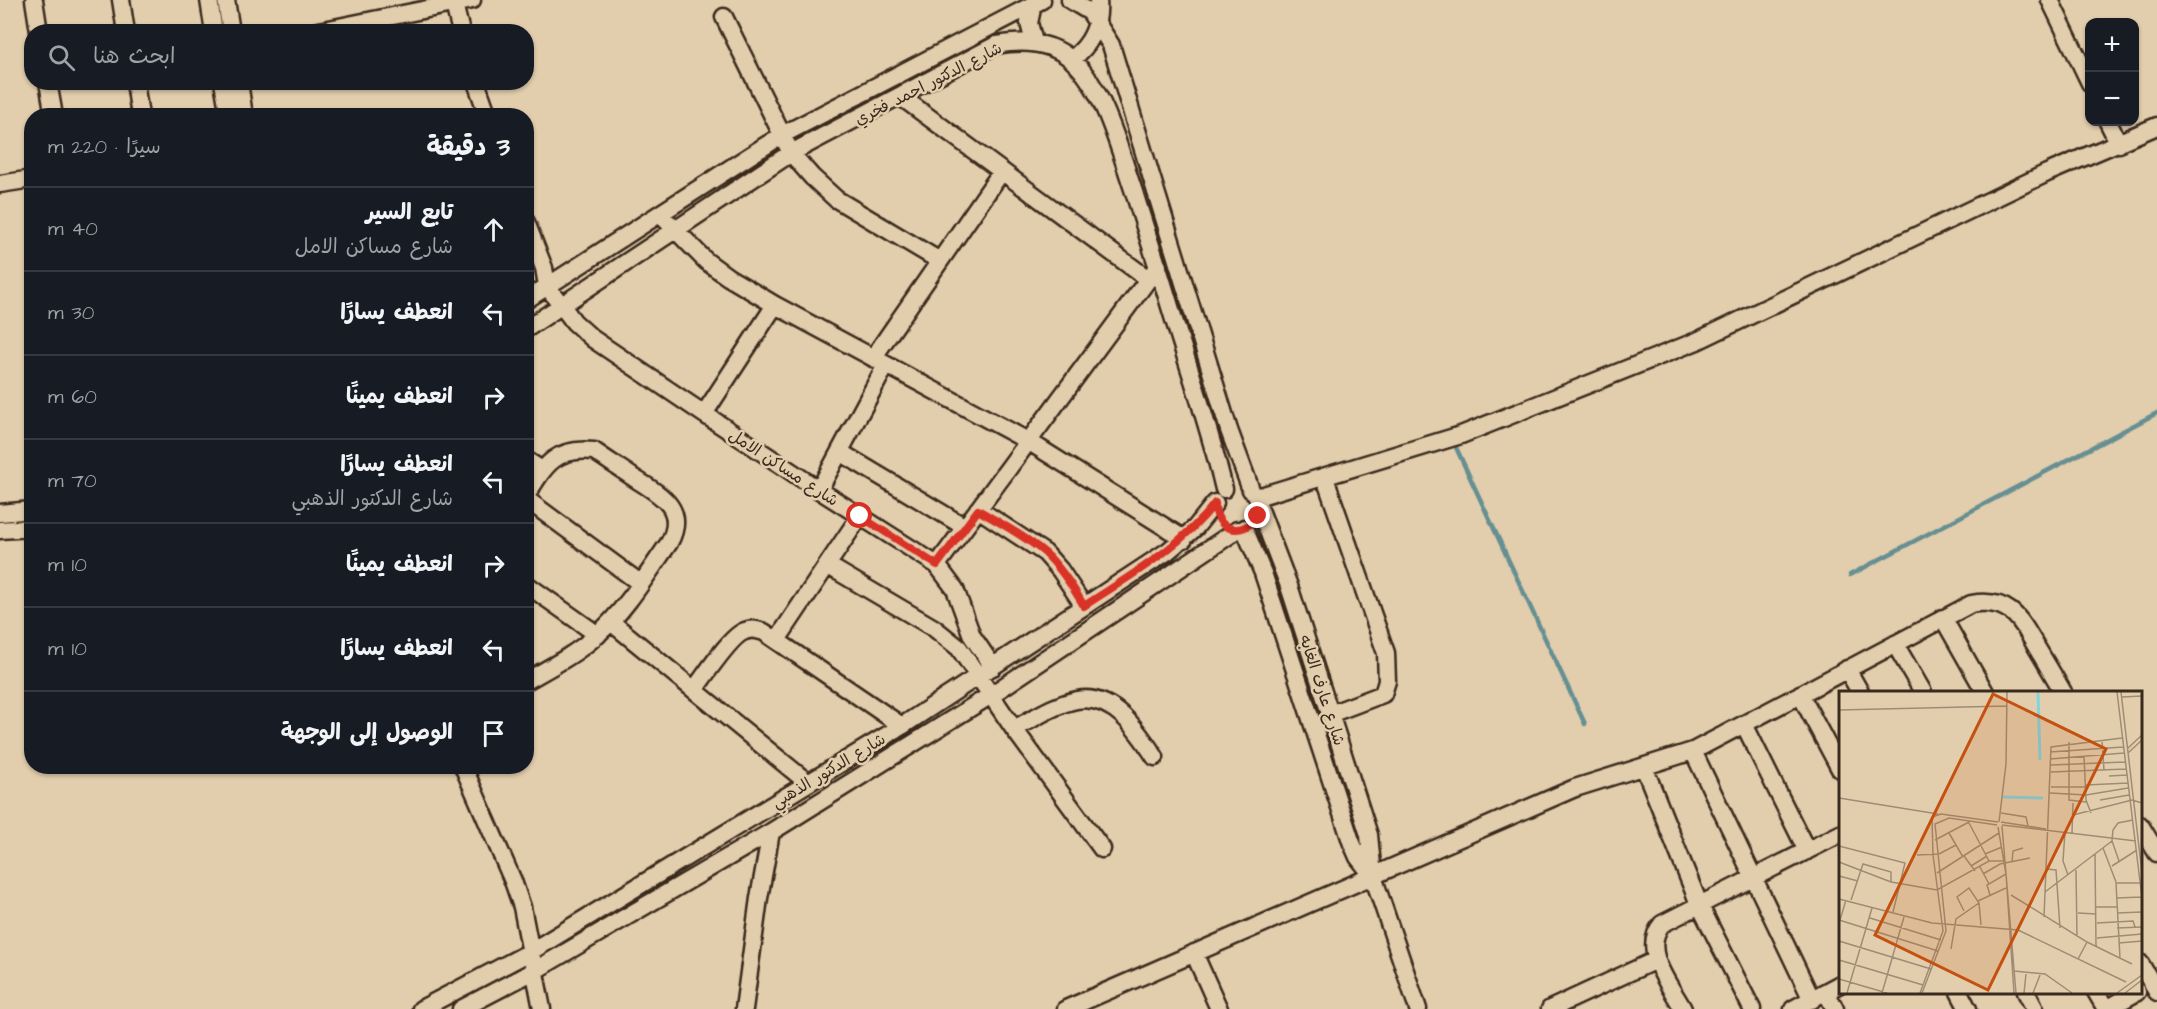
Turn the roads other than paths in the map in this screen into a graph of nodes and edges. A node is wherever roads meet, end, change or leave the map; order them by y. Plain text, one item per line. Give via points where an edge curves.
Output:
1 (34, 0) edge
2 (121, 0) edge
3 (209, 0) edge
4 (226, 0) edge
5 (472, 0) edge
6 (1070, 0) edge
7 (1098, 0) edge
8 (2050, 0) edge
9 (453, 2) edge
10 (1037, 2) edge
11 (724, 17) dead end
12 (1098, 21) junction
13 (38, 24) edge
14 (125, 24) edge
15 (213, 24) edge
16 (230, 24) edge
17 (351, 24) edge
18 (459, 24) edge
19 (1034, 42) junction
20 (1072, 59) junction
21 (2085, 73) edge
22 (49, 90) edge
23 (136, 90) edge
24 (225, 90) edge
25 (240, 90) edge
26 (479, 90) edge
27 (900, 96) junction
28 (53, 108) edge
29 (139, 108) edge
30 (228, 108) edge
31 (243, 108) edge
32 (485, 108) edge
33 (2110, 126) edge
34 (2157, 126) edge
35 (782, 135) junction
36 (2119, 144) junction
37 (791, 153) junction
38 (1002, 171) junction
39 (24, 180) edge
40 (0, 184) edge
41 (660, 214) junction
42 (674, 230) junction
43 (534, 242) edge
44 (940, 261) junction
45 (1153, 273) junction
46 (547, 286) junction
47 (534, 295) edge
48 (775, 305) junction
49 (562, 306) junction
50 (534, 324) edge
51 (880, 361) junction
52 (704, 414) junction
53 (1028, 441) junction
54 (840, 452) junction
55 (534, 465) edge
56 (542, 470) junction
57 (1324, 478) junction
58 (534, 484) edge
59 (819, 490) junction
60 (1220, 496) junction
61 (1256, 498) junction
62 (534, 503) edge
63 (978, 510) junction
64 (24, 511) edge
65 (0, 513) edge
66 (860, 516) junction
67 (24, 528) edge
68 (965, 528) junction
69 (1241, 529) junction
70 (0, 530) edge
71 (1184, 539) junction
72 (937, 565) junction
73 (827, 566) junction
74 (640, 583) junction
75 (534, 590) edge
76 (1084, 606) junction
77 (1943, 618) junction
78 (611, 622) junction
79 (598, 635) junction
80 (777, 640) junction
81 (1895, 644) junction
82 (993, 667) junction
83 (1847, 669) junction
84 (534, 676) edge
85 (978, 677) junction
86 (694, 690) junction
87 (1859, 691) edge
88 (1922, 691) edge
89 (1984, 691) edge
90 (2062, 691) edge
91 (1800, 694) junction
92 (991, 695) junction
93 (1330, 714) junction
94 (1744, 724) junction
95 (902, 726) junction
96 (1014, 729) junction
97 (1693, 751) junction
98 (1155, 757) dead end
99 (1644, 766) junction
100 (1839, 767) edge
101 (466, 774) edge
102 (807, 782) junction
103 (2142, 828) edge
104 (771, 832) junction
105 (1839, 835) edge
106 (1102, 849) dead end
107 (1807, 851) junction
108 (2157, 853) edge
109 (1373, 876) junction
110 (1753, 877) junction
111 (1700, 904) junction
112 (530, 952) junction
113 (1194, 953) junction
114 (1656, 960) junction
115 (2142, 969) edge
116 (534, 971) junction
117 (2149, 988) edge
118 (1826, 992) edge
119 (1960, 994) edge
120 (2027, 994) edge
121 (2097, 994) edge
122 (2137, 994) edge
123 (1569, 1005) edge
124 (1075, 1007) edge
125 (421, 1009) edge
126 (461, 1009) edge
127 (542, 1009) edge
128 (744, 1009) edge
129 (1219, 1009) edge
130 (1418, 1009) edge
131 (1550, 1009) edge
132 (1683, 1009) edge
133 (1752, 1009) edge
134 (1793, 1009) edge
135 (1835, 1009) edge
136 (1968, 1009) edge
137 (2035, 1009) edge
138 (2107, 1009) edge

1 - 13 street
2 - 14 street
3 - 15 street
4 - 16 street
5 - 9 street
6 - 12 street
7 - 12 street
8 - 21 street
9 - 17 street
9 - 18 street
10 - 19 street via 1029,23
10 - 35 street, شارع الدكتور احمد فخري
11 - 35 street
12 - 20 street via 1089,43
12 - 61 street via 1112,45 1229,430
19 - 20 street, شارع الدكتور احمد فخري
19 - 27 street, شارع الدكتور احمد فخري via 996,45
20 - 45 street, شارع الدكتور احمد فخري via 1108,116
22 - 28 street
23 - 29 street
24 - 30 street
25 - 31 street
26 - 32 street
27 - 37 street, شارع الدكتور احمد فخري
27 - 38 street
33 - 36 street
34 - 36 street
35 - 37 street
35 - 41 street, شارع الدكتور احمد فخري
36 - 57 street via 2047,173 1697,341 1461,435
37 - 42 street, شارع الدكتور احمد فخري
37 - 44 street via 836,199
38 - 44 street
38 - 45 street
39 - 40 street
41 - 42 street
41 - 46 street, شارع الدكتور احمد فخري
42 - 48 street via 706,261
42 - 49 street, شارع الدكتور احمد فخري
43 - 46 street
44 - 51 street
45 - 53 street
45 - 60 street, شارع الدكتور احمد فخري
46 - 47 street, شارع الدكتور احمد فخري
46 - 49 street, شارع مساكن الامل
48 - 51 street
48 - 52 street
49 - 50 street, شارع الدكتور احمد فخري
49 - 52 street, شارع مساكن الامل via 593,339
51 - 53 street
51 - 54 street
52 - 59 street, شارع مساكن الامل
53 - 63 street
53 - 71 street
54 - 59 street
54 - 68 street
55 - 56 street
56 - 58 street
56 - 74 street via 555,457 568,452 594,451 670,504 674,534
57 - 61 street
57 - 93 street via 1377,625 1388,669 1383,694
59 - 66 street, شارع مساكن الامل
60 - 61 street via 1233,485 1242,486
60 - 69 street via 1215,511 1223,524
60 - 71 street, شارع الدكتور الذهبي
61 - 69 street via 1258,516
61 - 93 street, شارع عارف الغابه
62 - 74 street
63 - 68 street
63 - 76 street via 1045,554
64 - 65 street
66 - 72 street, شارع مساكن الامل
66 - 73 street
67 - 70 street
68 - 72 street
69 - 92 street, شارع الدكتور الذهبي
69 - 109 street, شارع عارف الغابه via 1263,573 1351,841
71 - 76 street, شارع الدكتور الذهبي
72 - 82 street, شارع مساكن الامل via 955,590 972,636
73 - 80 street
73 - 85 street via 947,637
74 - 78 street
75 - 79 street
76 - 82 street, شارع الدكتور الذهبي
77 - 81 street
77 - 89 street
77 - 90 street via 1983,602 2006,608 2022,622
78 - 79 street
78 - 86 street
79 - 84 street
80 - 86 street via 753,629 742,631
80 - 95 street
81 - 83 street
81 - 88 street
82 - 85 street, شارع الدكتور الذهبي
83 - 87 street
83 - 91 street
85 - 92 street
85 - 95 street, شارع الدكتور الذهبي
86 - 102 street
91 - 94 street
91 - 100 street
92 - 96 street
92 - 104 street, شارع الدكتور الذهبي
93 - 109 street, شارع عارف الغابه via 1369,835
94 - 97 street
94 - 107 street
95 - 102 street, شارع الدكتور الذهبي
96 - 98 street via 1064,704 1096,700 1130,723
96 - 106 street
97 - 99 street
97 - 110 street
99 - 109 street via 1575,788
99 - 111 street
101 - 112 street via 513,881
102 - 112 street, شارع الدكتور الذهبي
103 - 108 street
104 - 116 street, شارع الدكتور الذهبي
104 - 128 street
105 - 107 street
107 - 110 street
109 - 113 street
109 - 130 street, شارع عارف الغابه
110 - 111 street
110 - 118 street
111 - 114 street via 1657,931
111 - 133 street
112 - 116 street
112 - 125 street, شارع الدكتور الذهبي
113 - 124 street
113 - 129 street
114 - 123 street
114 - 132 street
115 - 117 street
116 - 126 street, شارع الدكتور الذهبي
116 - 127 street
118 - 134 street
118 - 135 street
119 - 136 street
120 - 137 street
121 - 138 street
122 - 138 street
123 - 131 street

